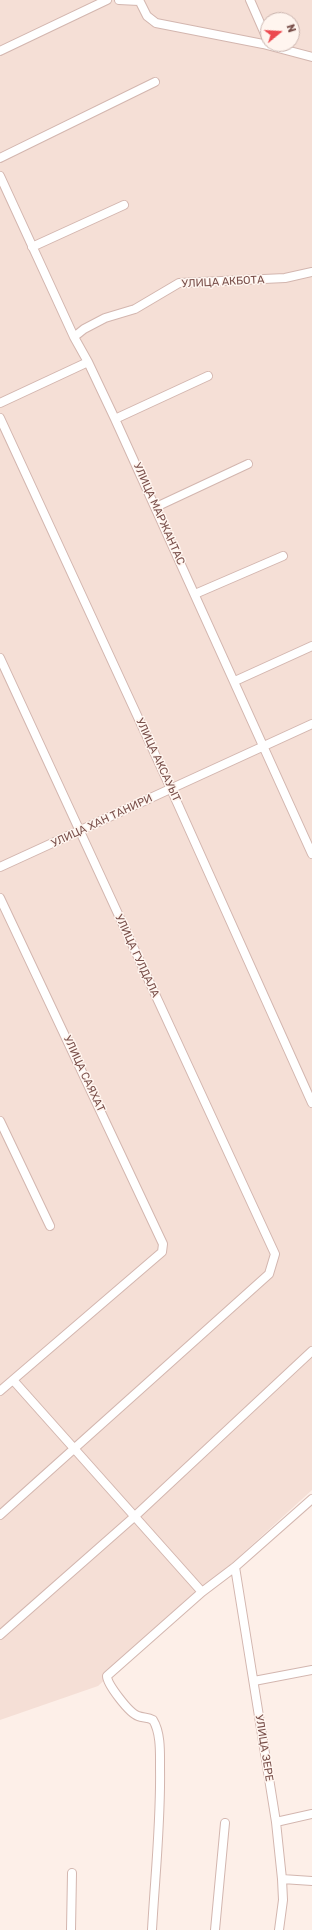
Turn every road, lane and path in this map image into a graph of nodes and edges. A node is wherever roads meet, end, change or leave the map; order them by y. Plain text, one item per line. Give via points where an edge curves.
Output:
1 (107, 0) edge
2 (119, 0) edge
3 (139, 0) edge
4 (250, 0) edge
5 (260, 23) edge
6 (260, 42) edge
7 (0, 51) edge
8 (298, 52) edge
9 (312, 56) edge
10 (155, 82) dead end
11 (0, 158) edge
12 (0, 176) edge
13 (124, 205) dead end
14 (32, 247) junction
15 (312, 272) edge
16 (74, 337) junction
17 (88, 362) junction
18 (208, 376) dead end
19 (0, 403) edge
20 (0, 418) edge
21 (115, 419) junction
22 (248, 464) dead end
23 (156, 507) junction
24 (283, 556) dead end
25 (195, 594) junction
26 (312, 646) edge
27 (0, 658) edge
28 (235, 681) junction
29 (312, 724) edge
30 (263, 746) junction
31 (171, 789) junction
32 (80, 831) junction
33 (312, 854) edge
34 (0, 867) edge
35 (0, 898) edge
36 (312, 1103) edge
37 (0, 1121) edge
38 (50, 1226) dead end
39 (312, 1351) edge
40 (13, 1380) junction
41 (0, 1392) edge
42 (74, 1449) junction
43 (312, 1499) edge
44 (0, 1515) edge
45 (134, 1517) junction
46 (235, 1566) junction
47 (202, 1592) junction
48 (0, 1635) edge
49 (312, 1670) edge
50 (254, 1681) junction
51 (312, 1814) edge
52 (276, 1822) junction
53 (225, 1823) dead end
54 (72, 1873) dead end
55 (282, 1879) junction
56 (312, 1881) edge
57 (71, 1930) edge
58 (152, 1930) edge
59 (216, 1930) edge
60 (279, 1930) edge

1 - 7 street
2 - 3 street
3 - 6 street via 147,16 156,23
4 - 5 street
8 - 9 street
10 - 11 street
12 - 14 street, УЛИЦА МАРЖАНТАС
13 - 14 street
14 - 16 street, УЛИЦА МАРЖАНТАС
15 - 16 street, УЛИЦА АКБОТА via 285,278 179,283 135,309 105,318
16 - 17 street, УЛИЦА МАРЖАНТАС
17 - 19 street
17 - 21 street, УЛИЦА МАРЖАНТАС
18 - 21 street
20 - 31 street, УЛИЦА АКСАУЫТ
21 - 23 street, УЛИЦА МАРЖАНТАС
22 - 23 street
23 - 25 street, УЛИЦА МАРЖАНТАС
24 - 25 street
25 - 28 street, УЛИЦА МАРЖАНТАС
26 - 28 street
27 - 32 street, УЛИЦА ГУЛДАЛА
28 - 30 street, УЛИЦА МАРЖАНТАС
29 - 30 street, УЛИЦА ХАН ТАНИРИ
30 - 31 street, УЛИЦА ХАН ТАНИРИ
30 - 33 street, УЛИЦА МАРЖАНТАС
31 - 32 street, УЛИЦА ХАН ТАНИРИ
31 - 36 street, УЛИЦА АКСАУЫТ
32 - 34 street, УЛИЦА ХАН ТАНИРИ
32 - 42 street, УЛИЦА ГУЛДАЛА via 275,1254 269,1274
35 - 40 street, УЛИЦА САЯХАТ via 163,1244 162,1252
37 - 38 street
39 - 45 street
40 - 41 street
40 - 42 street
42 - 44 street
42 - 45 street
43 - 46 street
45 - 47 street
45 - 48 street
46 - 47 street
46 - 50 street, УЛИЦА ЗЕРЕ
47 - 58 street via 107,1678 132,1712 153,1720 157,1731 161,1802
49 - 50 street
50 - 52 street, УЛИЦА ЗЕРЕ
51 - 52 street
52 - 55 street, УЛИЦА ЗЕРЕ
53 - 59 street
54 - 57 street
55 - 56 street
55 - 60 street, УЛИЦА ЗЕРЕ via 283,1900

